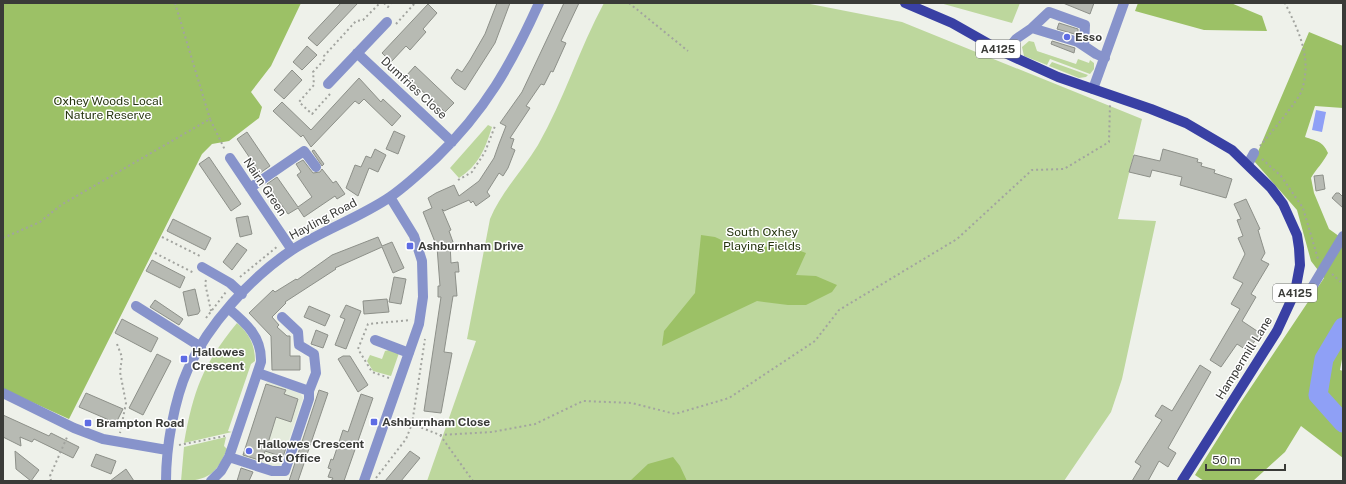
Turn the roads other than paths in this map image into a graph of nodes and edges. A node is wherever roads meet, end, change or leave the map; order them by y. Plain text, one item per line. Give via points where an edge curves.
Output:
1 (539, 3) edge
2 (905, 3) edge
3 (1124, 3) edge
4 (387, 22) dead end
5 (1032, 28) junction
6 (1084, 46) junction
7 (357, 53) junction
8 (1005, 53) junction
9 (1105, 58) junction
10 (328, 84) dead end
11 (1093, 89) junction
12 (452, 142) junction
13 (1254, 153) road end
14 (230, 158) road end
15 (1248, 164) junction
16 (316, 167) dead end
17 (250, 188) junction
18 (390, 198) junction
19 (1343, 236) edge
20 (292, 250) junction
21 (202, 267) dead end
22 (1295, 292) junction
23 (242, 294) junction
24 (136, 306) dead end
25 (228, 308) junction
26 (282, 317) dead end
27 (376, 340) dead end
28 (202, 347) junction
29 (409, 353) junction
30 (258, 373) junction
31 (309, 391) junction
32 (3, 394) edge
33 (168, 447) junction
34 (229, 457) junction
35 (365, 479) edge
36 (166, 481) edge
37 (211, 481) edge
38 (1182, 481) edge

1 - 12 street, Hayling Road via 502,78 477,114
2 - 8 main road, A4125 via 952,23
3 - 9 street
4 - 7 street
5 - 6 street via 1051,32
5 - 6 street via 1049,12 1086,25
5 - 8 street via 1016,39
6 - 9 street
7 - 10 street
7 - 12 street, Dumfries Close
8 - 11 main road, A4125 via 1058,77
9 - 11 street
11 - 15 main road, Hampermill Lane / A4125 via 1186,123 1213,138
12 - 18 street, Hayling Road via 424,170
13 - 15 street
14 - 17 street, Nairn Green
15 - 22 main road, Hampermill Lane / A4125 via 1283,204 1297,235 1300,264
16 - 17 street via 304,151
17 - 20 street, Nairn Green
18 - 20 street, Hayling Road
18 - 29 street via 414,236 422,261 422,308
19 - 22 street via 1311,289 1306,293
20 - 23 street, Hayling Road
21 - 23 street via 230,283
22 - 38 main road, Hampermill Lane / A4125 via 1277,331
23 - 25 street, Hayling Road
24 - 28 street
25 - 28 street, Hayling Road
25 - 30 street via 258,339 261,354
26 - 31 street via 298,332 299,345 314,354 316,373
27 - 29 street
28 - 33 street, Hayling Road via 188,370 175,410
29 - 35 street
30 - 31 street
30 - 34 street
31 - 34 street via 309,399 284,472 272,471
32 - 33 street via 103,439
33 - 36 street, Hayling Road
34 - 37 street

